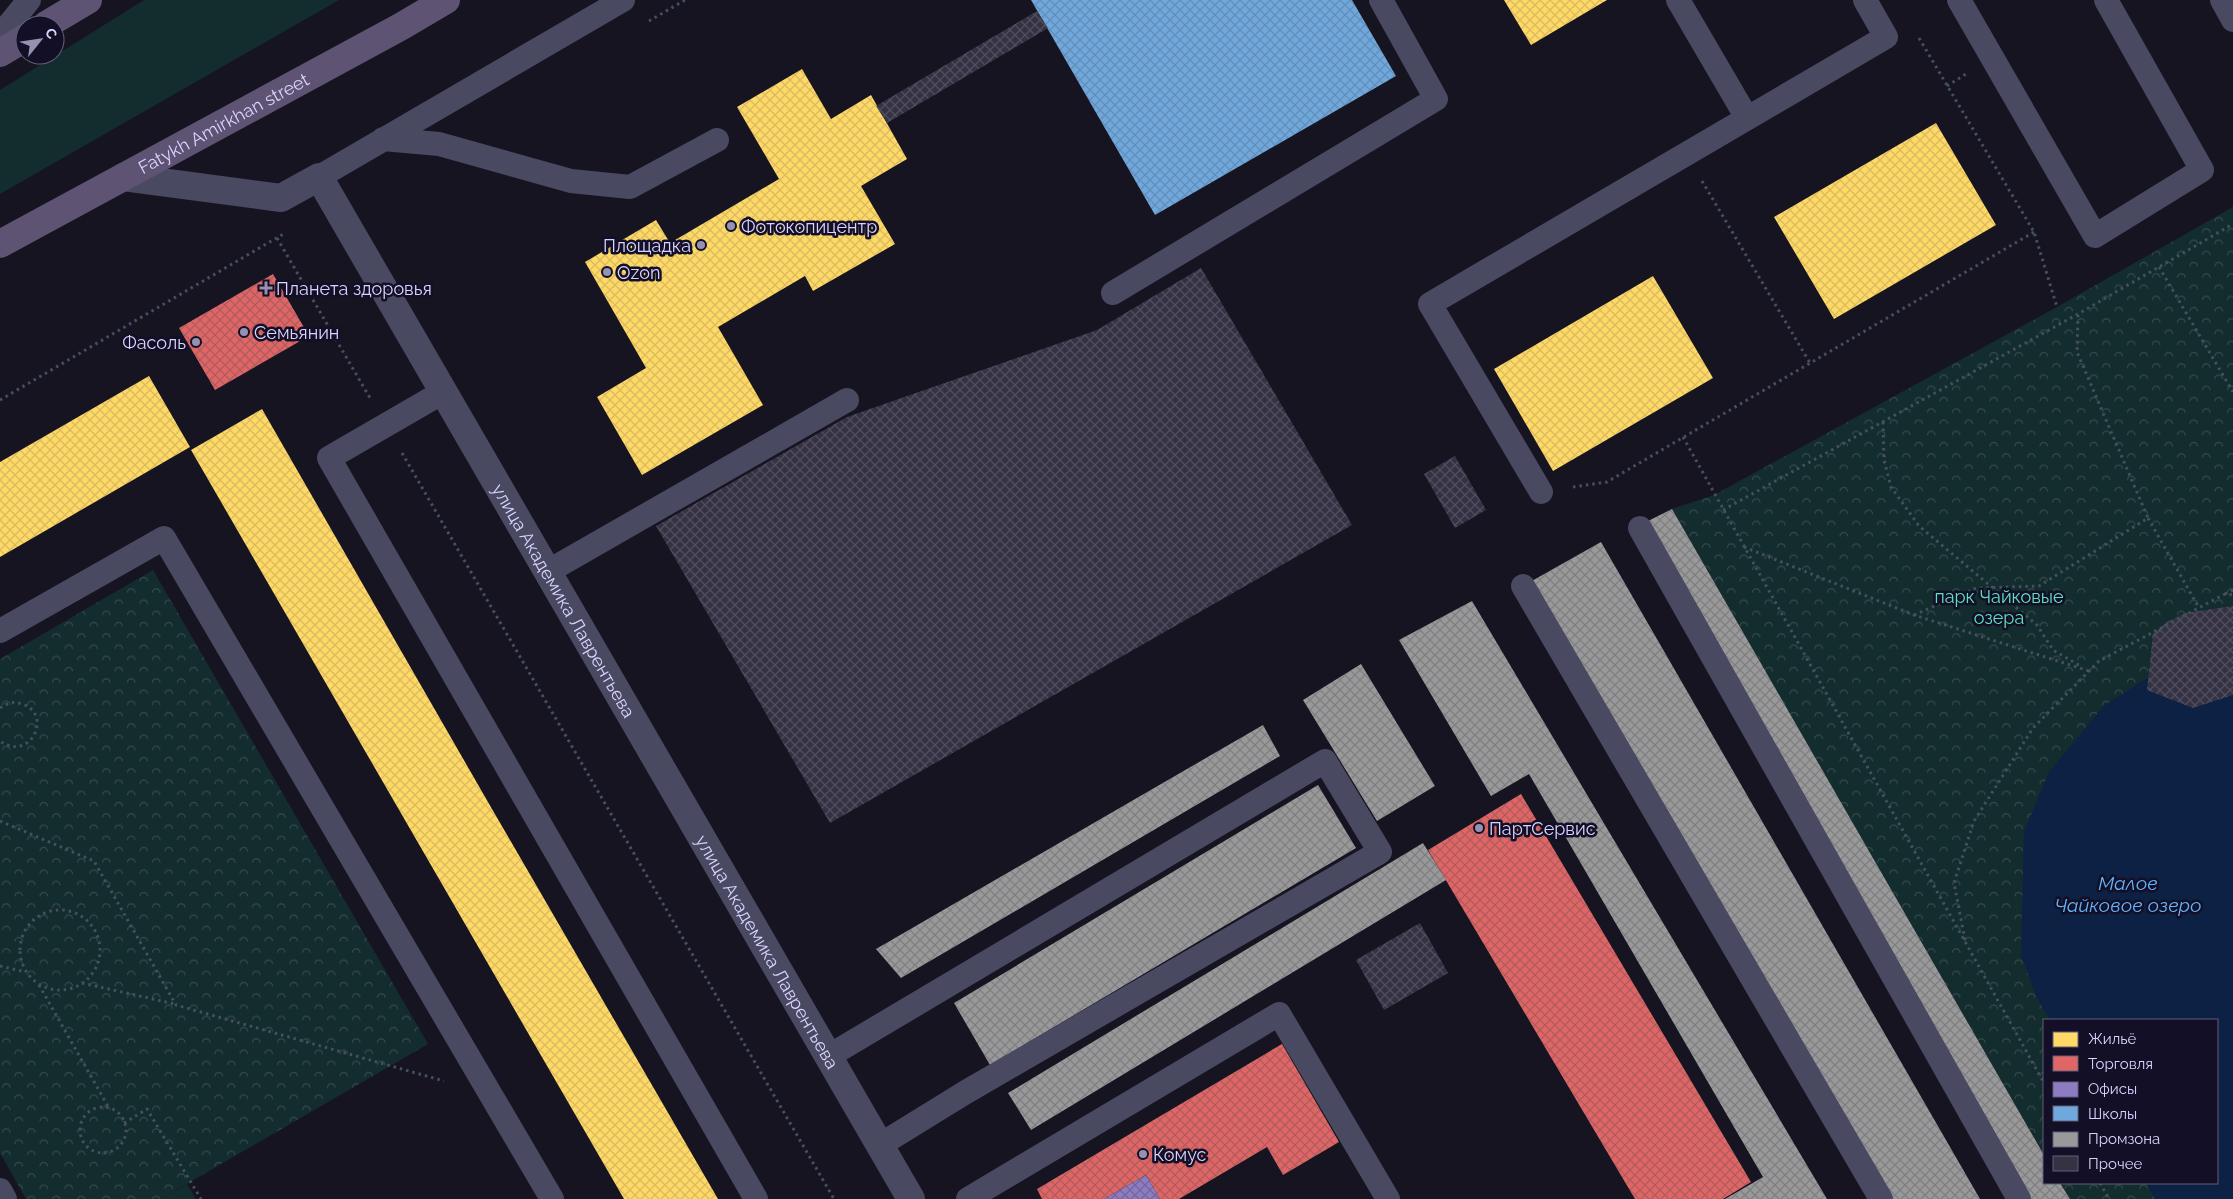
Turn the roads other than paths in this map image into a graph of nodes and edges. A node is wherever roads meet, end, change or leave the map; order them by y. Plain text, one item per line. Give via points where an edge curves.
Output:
1 (29, 0) edge
2 (88, 0) edge
3 (424, 0) edge
4 (446, 0) edge
5 (623, 0) edge
6 (1381, 0) edge
7 (1678, 0) edge
8 (1865, 0) edge
9 (1959, 0) edge
10 (2106, 0) edge
11 (2222, 0) edge
12 (63, 15) edge
13 (2233, 20) edge
14 (402, 26) junction
15 (0, 36) edge
16 (15, 44) edge
17 (0, 52) edge
18 (1747, 118) junction
19 (383, 139) junction
20 (717, 140) dead end
21 (123, 177) junction
22 (319, 177) junction
23 (0, 244) edge
24 (1113, 293) dead end
25 (443, 392) junction
26 (847, 400) dead end
27 (1541, 492) road end
28 (1640, 528) dead end
29 (547, 572) junction
30 (1523, 586) dead end
31 (0, 631) edge
32 (829, 1056) junction
33 (880, 1145) junction
34 (0, 1190) edge
35 (994, 1193) edge
36 (5, 1199) edge
37 (552, 1199) edge
38 (756, 1199) edge
39 (911, 1199) edge
40 (968, 1199) edge
41 (1388, 1199) edge
42 (1881, 1199) edge
43 (2019, 1199) edge

1 - 15 lane
2 - 12 main road
3 - 14 main road
4 - 14 main road, Fatykh Amirkhan street
5 - 19 lane
6 - 24 lane via 1436,99
7 - 18 lane
8 - 18 lane via 1886,36
9 - 10 lane via 2095,236 2202,170
11 - 13 lane
14 - 21 main road, Fatykh Amirkhan street
16 - 17 main road
18 - 27 lane via 1430,304
19 - 20 lane via 439,144 570,181 630,187
19 - 22 lane
21 - 22 street via 281,198
21 - 23 main road, Fatykh Amirkhan street
22 - 25 street, улица Академика Лаврентьева
25 - 29 street, улица Академика Лаврентьева
25 - 38 lane via 329,458
26 - 29 lane
28 - 43 lane
29 - 32 street, улица Академика Лаврентьева
30 - 42 lane
31 - 37 lane via 164,538
32 - 33 street, улица Академика Лаврентьева
32 - 33 lane via 1325,761 1380,852
33 - 39 street, улица Академика Лаврентьева
34 - 36 lane
35 - 40 lane
35 - 41 lane via 1279,1014

